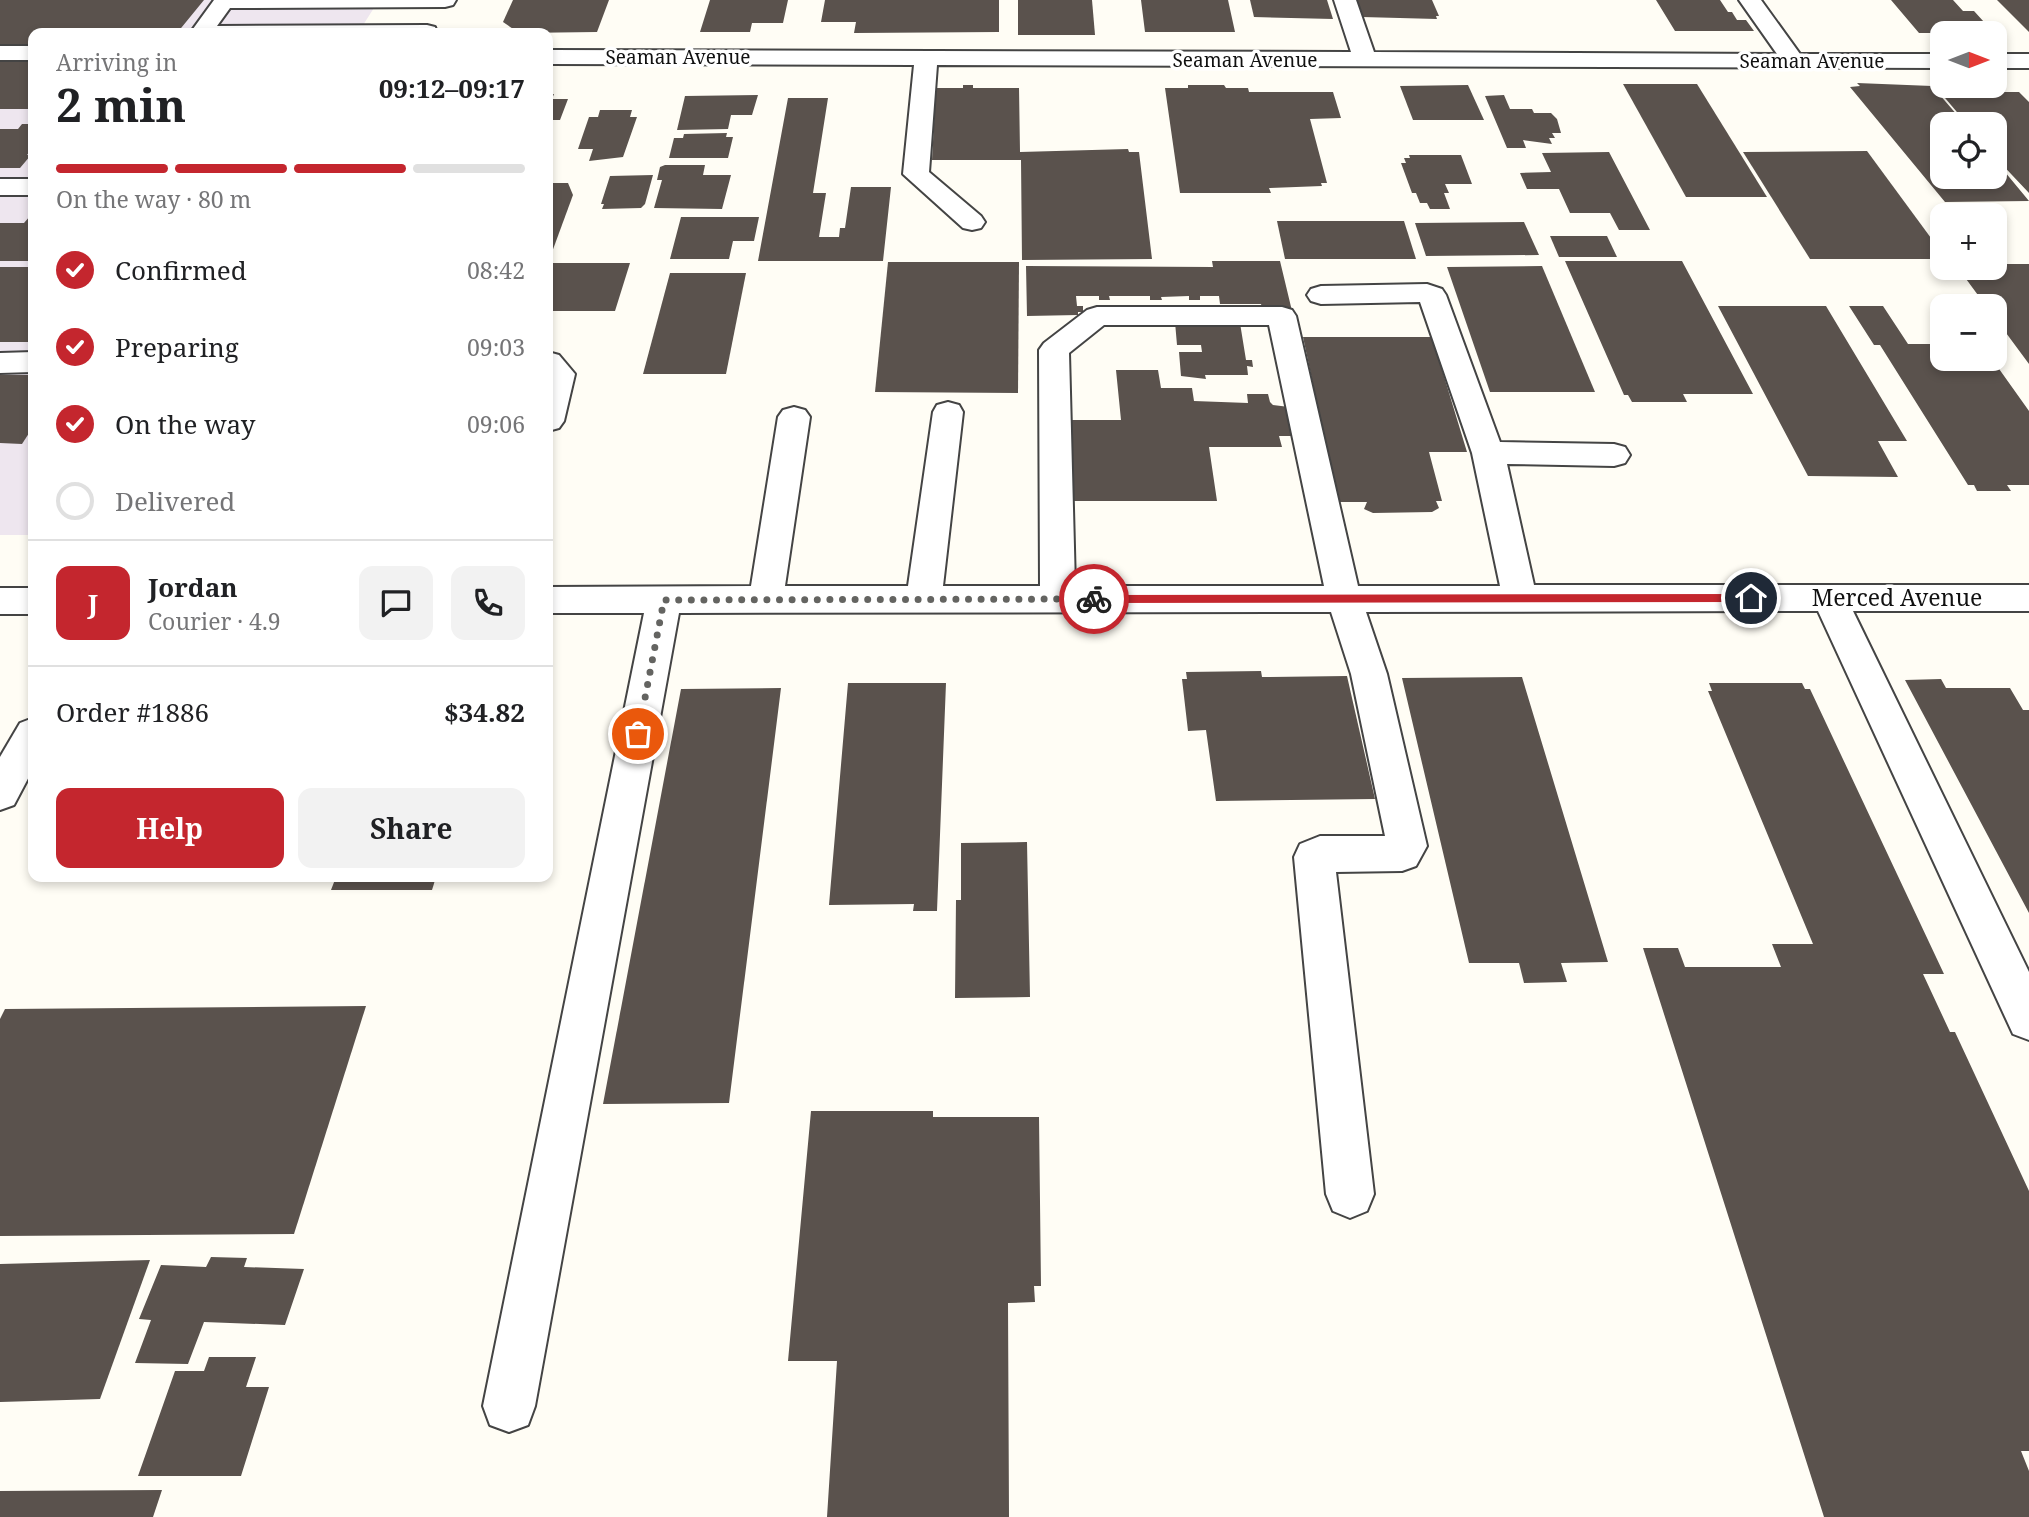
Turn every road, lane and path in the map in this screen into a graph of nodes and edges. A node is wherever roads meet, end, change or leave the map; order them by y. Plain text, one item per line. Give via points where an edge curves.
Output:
1 (445, 0) edge
2 (1345, 0) edge
3 (1750, 0) edge
4 (205, 28) edge
5 (430, 28) edge
6 (0, 53) edge
7 (28, 53) edge
8 (553, 57) edge
9 (926, 57) junction
10 (1365, 61) junction
11 (1794, 61) junction
12 (1930, 61) edge
13 (2011, 61) edge
14 (2029, 83) edge
15 (0, 187) edge
16 (28, 187) edge
17 (972, 222) dead end
18 (1321, 295) dead end
19 (28, 362) edge
20 (0, 363) edge
21 (553, 367) edge
22 (553, 401) edge
23 (948, 412) dead end
24 (794, 417) dead end
25 (1488, 453) junction
26 (1614, 455) dead end
27 (1344, 598) junction
28 (1520, 598) junction
29 (1829, 598) junction
30 (2029, 598) edge
31 (1058, 599) junction
32 (553, 600) edge
33 (664, 600) junction
34 (766, 600) junction
35 (924, 600) junction
36 (0, 601) edge
37 (28, 601) edge
38 (28, 743) edge
39 (0, 793) edge
40 (2029, 1019) edge
41 (1350, 1194) dead end
42 (509, 1406) dead end

1 - 4 street via 224,1
1 - 5 street
2 - 10 street
3 - 11 street
6 - 7 street
8 - 9 street, Seaman Avenue
9 - 10 street, Seaman Avenue
9 - 17 street via 916,174
10 - 11 street, Seaman Avenue
11 - 12 street, Seaman Avenue
13 - 14 street
15 - 16 street
18 - 25 street via 1430,293
19 - 20 street
21 - 22 street via 560,374
23 - 35 street
24 - 34 street
25 - 26 street
25 - 28 street
27 - 28 street, Merced Avenue
27 - 31 street, Merced Avenue
27 - 31 street via 1282,316 1264,315 1097,316 1054,350
27 - 41 street via 1369,674 1407,846 1402,853 1314,857
28 - 29 street, Merced Avenue
29 - 30 street, Merced Avenue
29 - 40 street
31 - 35 street, Merced Avenue
32 - 33 street, Merced Avenue
33 - 34 street, Merced Avenue
33 - 42 street
34 - 35 street, Merced Avenue
36 - 37 street
38 - 39 street

